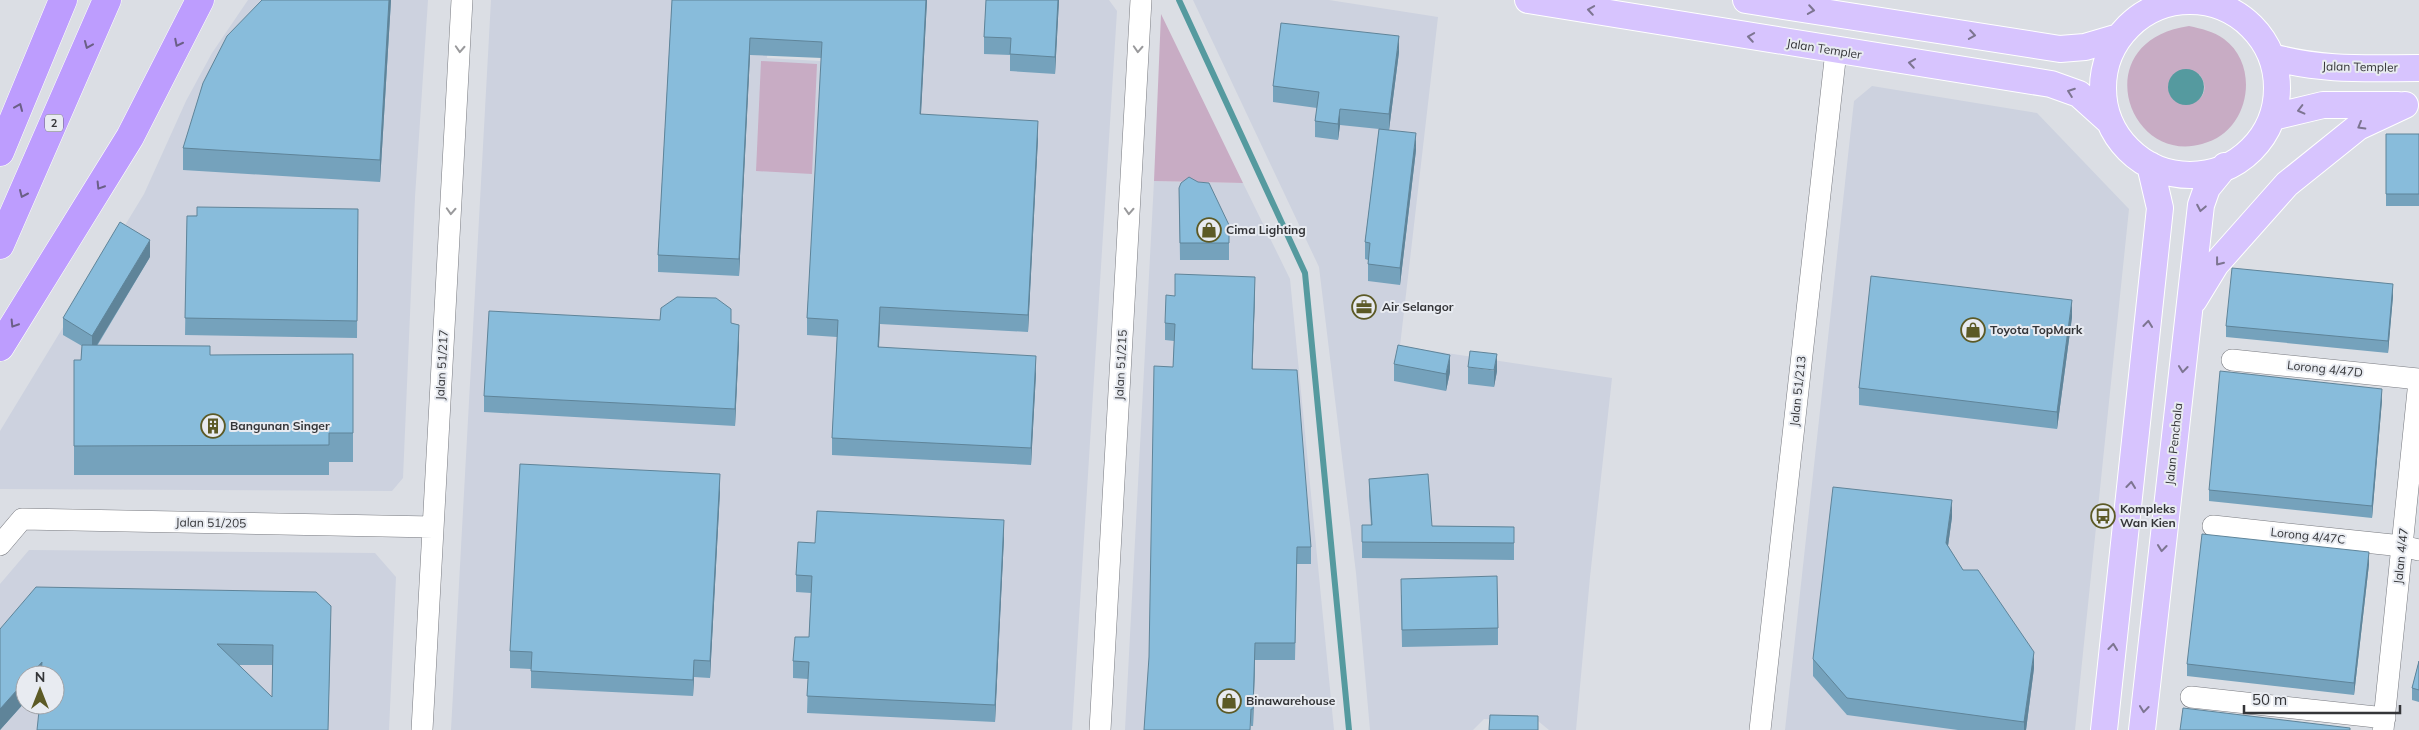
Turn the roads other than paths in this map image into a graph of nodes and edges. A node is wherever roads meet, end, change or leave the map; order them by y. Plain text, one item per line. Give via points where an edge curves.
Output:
1 (63, 0) edge
2 (107, 0) edge
3 (200, 0) edge
4 (462, 0) edge
5 (1141, 0) edge
6 (1528, 0) edge
7 (1746, 0) edge
8 (2242, 0) edge
9 (2170, 2) edge
10 (2257, 31) junction
11 (2119, 37) junction
12 (1836, 51) junction
13 (2272, 57) junction
14 (2419, 68) edge
15 (2412, 105) edge
16 (2273, 118) junction
17 (2109, 121) junction
18 (0, 152) edge
19 (2150, 165) junction
20 (2225, 166) junction
21 (0, 245) edge
22 (2190, 308) junction
23 (0, 347) edge
24 (2232, 360) dead end
25 (2419, 380) edge
26 (2214, 526) dead end
27 (433, 527) junction
28 (0, 545) edge
29 (2411, 548) edge
30 (2191, 697) dead end
31 (2384, 724) edge
32 (422, 730) edge
33 (1100, 730) edge
34 (1760, 730) edge
35 (2104, 730) edge
36 (2142, 730) edge

18 -> 1 highway
2 -> 21 highway, 2
3 -> 23 highway via 130,136
4 -> 27 street, Jalan 51/217
5 -> 33 street, Jalan 51/215
12 -> 6 main road, Jalan Templer
7 -> 11 main road via 2060,49 2085,47
8 - 10 main road
9 - 10 main road via 2204,2 2233,12
9 - 11 main road via 2141,16
10 - 13 main road
11 - 17 main road via 2106,64 2103,94
17 -> 12 main road, Jalan Templer via 2079,94 2051,84
12 - 34 street, Jalan 51/213
13 - 14 main road, Jalan Templer via 2326,68
13 - 16 main road via 2278,86
15 -> 16 main road via 2323,105
15 -> 22 main road via 2358,127 2287,184 2216,264
16 - 20 main road via 2258,144
17 - 19 main road via 2126,147
19 - 20 main road via 2179,174 2206,174
35 -> 19 main road via 2160,208
20 -> 22 main road, Jalan Penchala via 2207,188 2201,205
22 -> 36 main road, Jalan Penchala
24 - 25 street, Lorong 4/47D
25 - 29 street, Jalan 4/47
26 - 29 street, Lorong 4/47C
27 - 28 street, Jalan 51/205 via 22,519
27 - 32 street, Jalan 51/217
29 - 31 street, Jalan 4/47
30 - 31 street

